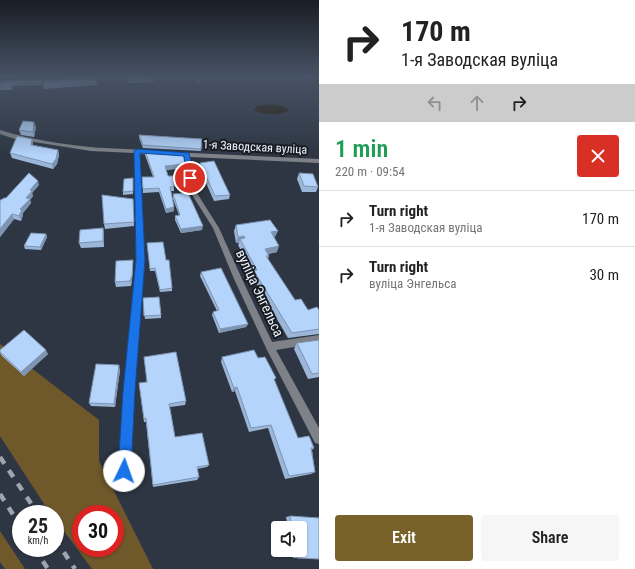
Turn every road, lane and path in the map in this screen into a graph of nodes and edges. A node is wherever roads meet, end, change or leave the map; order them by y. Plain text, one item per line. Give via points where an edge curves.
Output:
1 (0, 132) edge
2 (137, 151) junction
3 (158, 153) edge
4 (165, 153) edge
5 (187, 155) junction
6 (319, 161) edge
7 (319, 339) edge
8 (270, 347) junction
9 (319, 439) edge
10 (124, 471) dead end

1 - 2 street via 15,137 91,149
2 - 3 street
2 - 10 street via 140,260
4 - 5 street, 1-я Заводская вуліца
5 - 6 street, 1-я Заводская вуліца
5 - 8 street, вуліца Энгельса via 192,190 216,228
7 - 8 street
8 - 9 street, вуліца Энгельса

